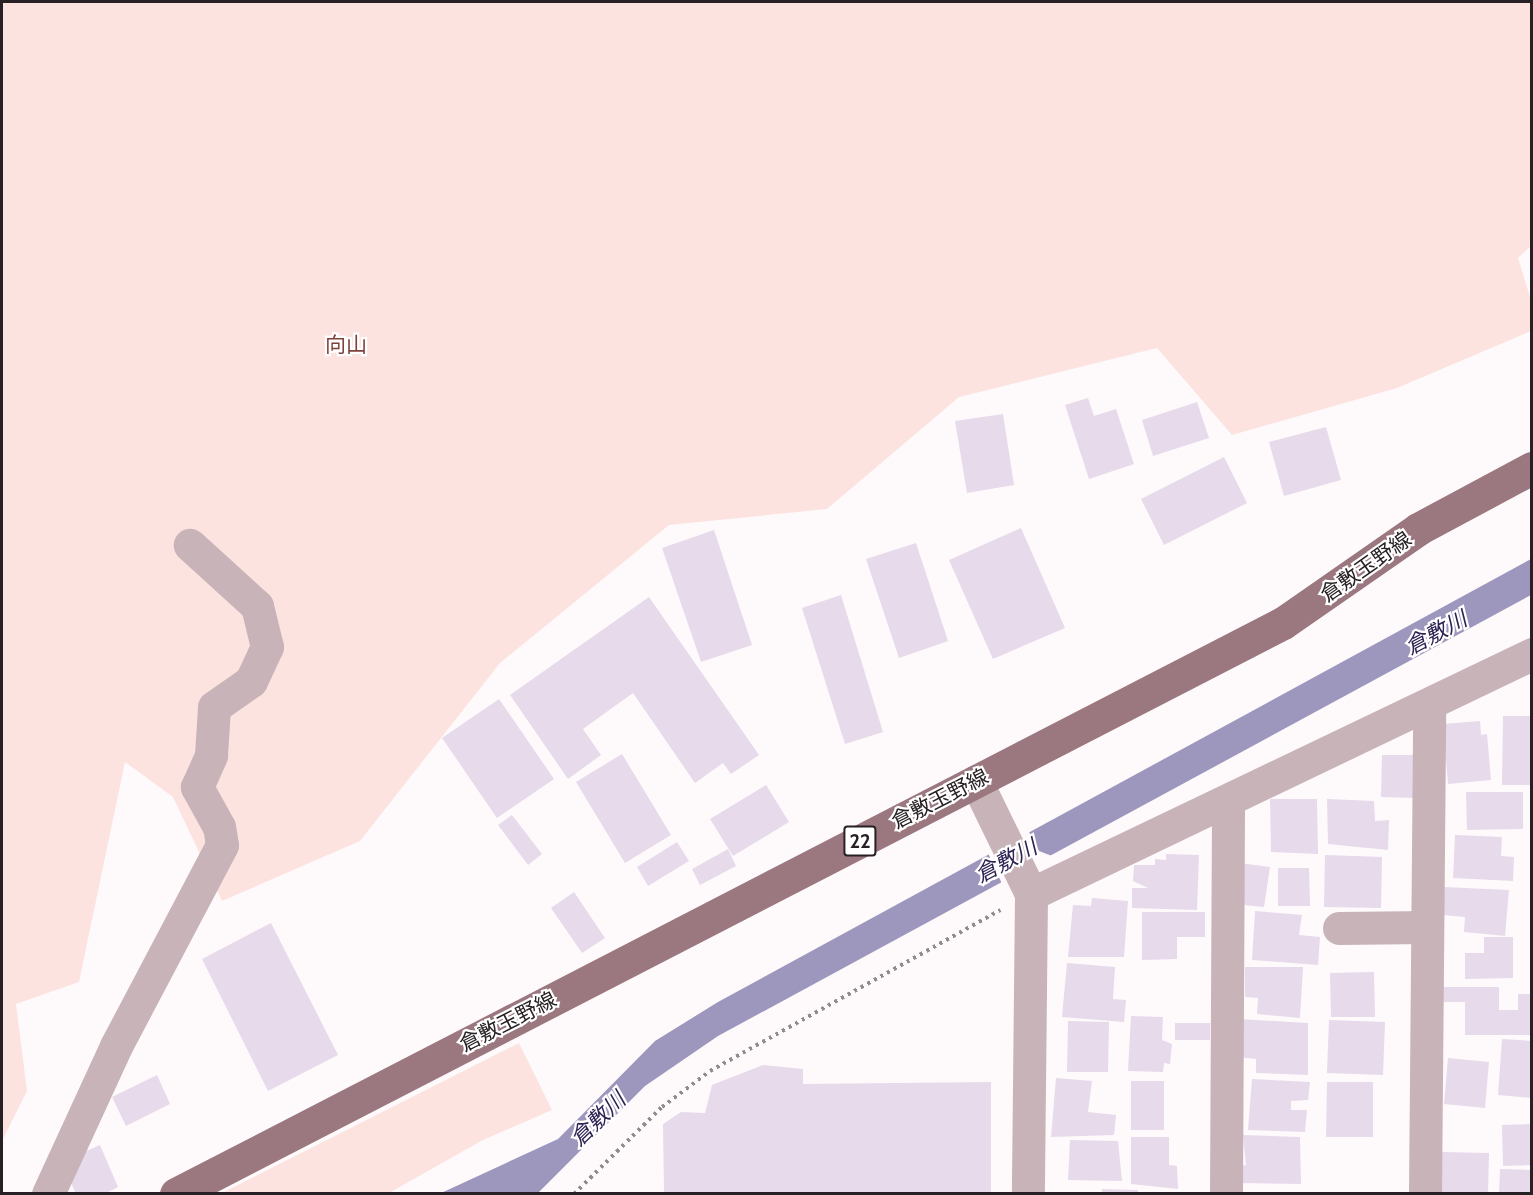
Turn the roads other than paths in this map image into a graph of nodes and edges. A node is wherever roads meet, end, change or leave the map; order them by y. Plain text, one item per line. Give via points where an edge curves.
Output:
1 (1532, 468) edge
2 (190, 545) dead end
3 (1523, 664) edge
4 (1429, 706) junction
5 (976, 781) junction
6 (1228, 802) junction
7 (1030, 889) junction
8 (1427, 927) junction
9 (1339, 928) dead end
10 (48, 1194) edge
11 (176, 1194) edge
12 (1028, 1194) edge
13 (1226, 1194) edge
14 (1425, 1194) edge

1 - 5 main road, 倉敷玉野線 / 22 via 1418,530 1282,622
2 - 10 street via 257,606 267,647 251,681 214,707 211,755 197,787 219,827 222,845 116,1046
3 - 4 street
4 - 6 street
4 - 8 street
5 - 7 street
5 - 11 main road, 倉敷玉野線 / 22
6 - 7 street
6 - 13 street
7 - 12 street
8 - 9 street
8 - 14 street

